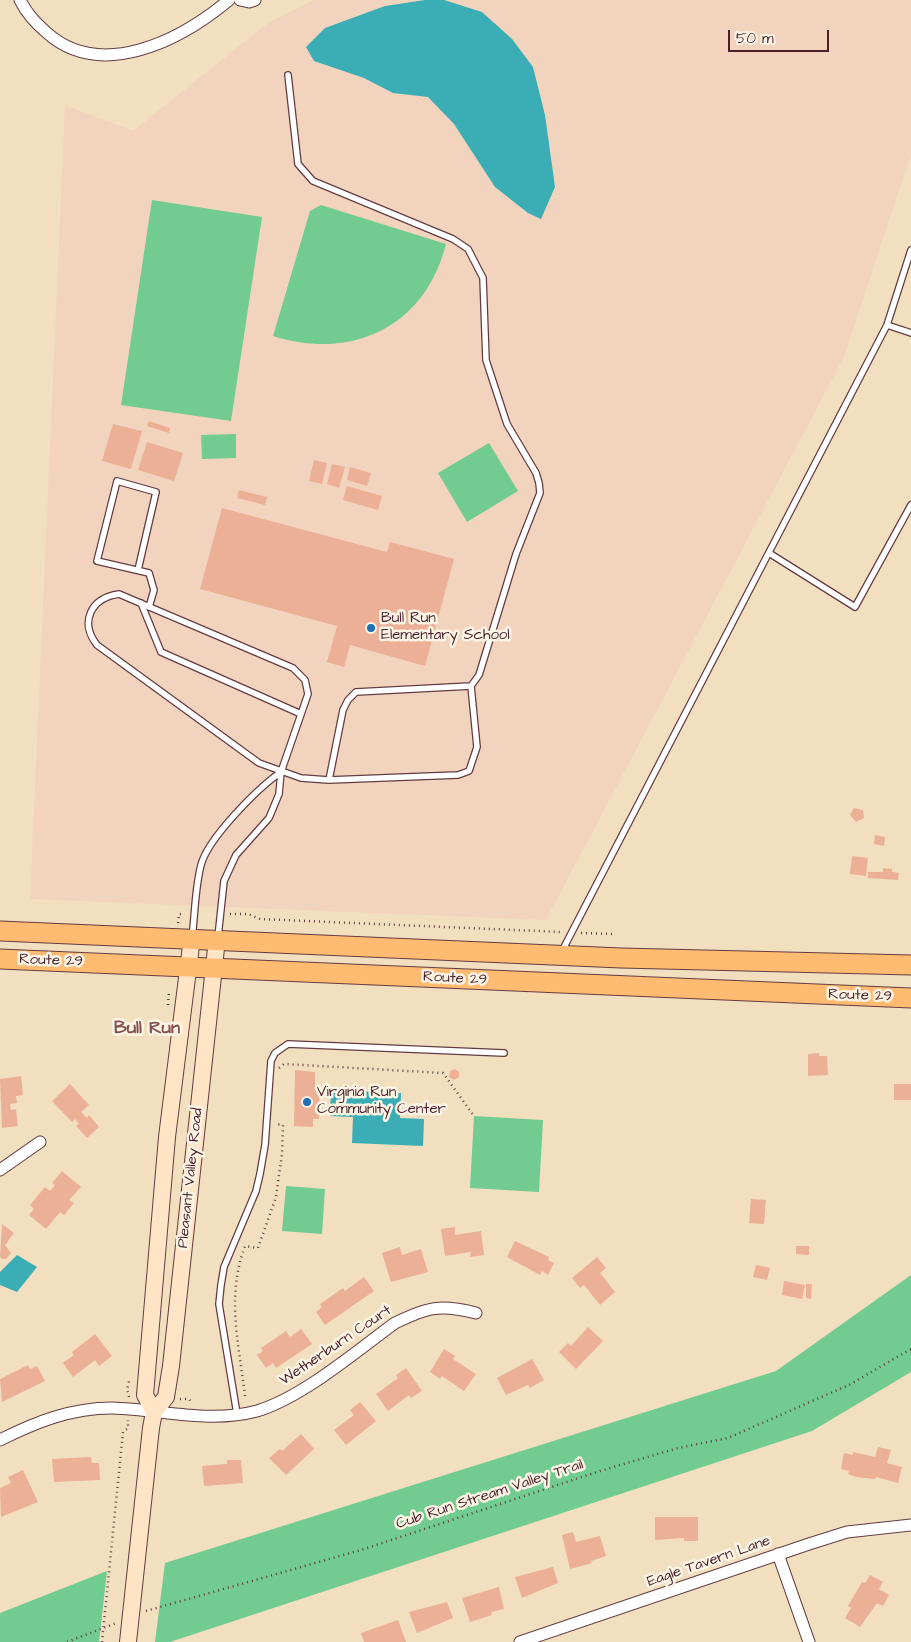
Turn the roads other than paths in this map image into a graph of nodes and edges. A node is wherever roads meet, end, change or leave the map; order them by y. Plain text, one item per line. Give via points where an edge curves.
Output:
1 (20, 0) edge
2 (229, 0) edge
3 (240, 0) edge
4 (255, 0) edge
5 (288, 76) dead end
6 (911, 250) edge
7 (887, 325) junction
8 (911, 333) edge
9 (911, 505) edge
10 (769, 553) junction
11 (138, 570) junction
12 (140, 603) junction
13 (149, 607) junction
14 (471, 686) junction
15 (301, 714) junction
16 (281, 772) junction
17 (329, 780) junction
18 (0, 930) edge
19 (184, 938) junction
20 (218, 939) junction
21 (560, 954) junction
22 (0, 959) edge
23 (911, 965) edge
24 (180, 967) junction
25 (214, 968) junction
26 (911, 998) edge
27 (504, 1053) dead end
28 (40, 1142) dead end
29 (0, 1170) edge
30 (476, 1313) dead end
31 (236, 1409) junction
32 (154, 1412) junction
33 (0, 1440) edge
34 (911, 1525) edge
35 (778, 1554) junction
36 (128, 1642) edge
37 (520, 1642) edge
38 (808, 1642) edge

1 - 2 street via 27,15 60,45 91,56 130,54 177,34
3 - 4 street
5 - 14 lane via 298,164 307,176 462,243 483,278 486,360 507,424 536,473 540,493 516,554 479,675
6 - 7 lane
7 - 8 lane
7 - 10 lane
9 - 10 lane via 855,607
10 - 21 lane
11 - 11 lane via 97,560 117,481 156,492
11 - 13 lane via 149,573 154,590
12 - 13 lane
12 - 15 lane via 161,652
12 - 16 lane via 119,594 106,596 91,612 88,634 97,645 259,763
13 - 15 lane via 293,668 305,680 308,694
14 - 17 lane via 356,692 344,710
14 - 17 lane via 477,748 469,770 458,775
15 - 16 lane
16 - 17 lane via 301,778
16 - 19 lane via 262,785 214,838 201,863 195,914
16 - 20 lane via 279,794 269,818 236,855 224,881
18 - 19 main road, Route 29
19 - 20 main road, Route 29
19 - 24 main road, Pleasant Valley Road
20 - 21 main road, Route 29
20 - 25 main road, Pleasant Valley Road
21 - 23 main road, Route 29
22 - 24 main road, Route 29
24 - 25 main road, Route 29
24 - 32 main road, Pleasant Valley Road via 167,1137 137,1394
25 - 26 main road, Route 29
25 - 32 main road, Pleasant Valley Road via 166,1397
27 - 31 lane via 288,1044 275,1053 269,1070 265,1145 256,1191 224,1267 220,1285 219,1304
28 - 29 street
30 - 31 street, Wetherburn Court via 438,1306 409,1316 296,1393 268,1406
31 - 32 street, Wetherburn Court via 201,1416
32 - 33 street, Wetherburn Court via 105,1409 67,1413 31,1424
32 - 36 main road
34 - 35 street, Eagle Tavern Lane via 847,1532
35 - 37 street, Eagle Tavern Lane
35 - 38 street

